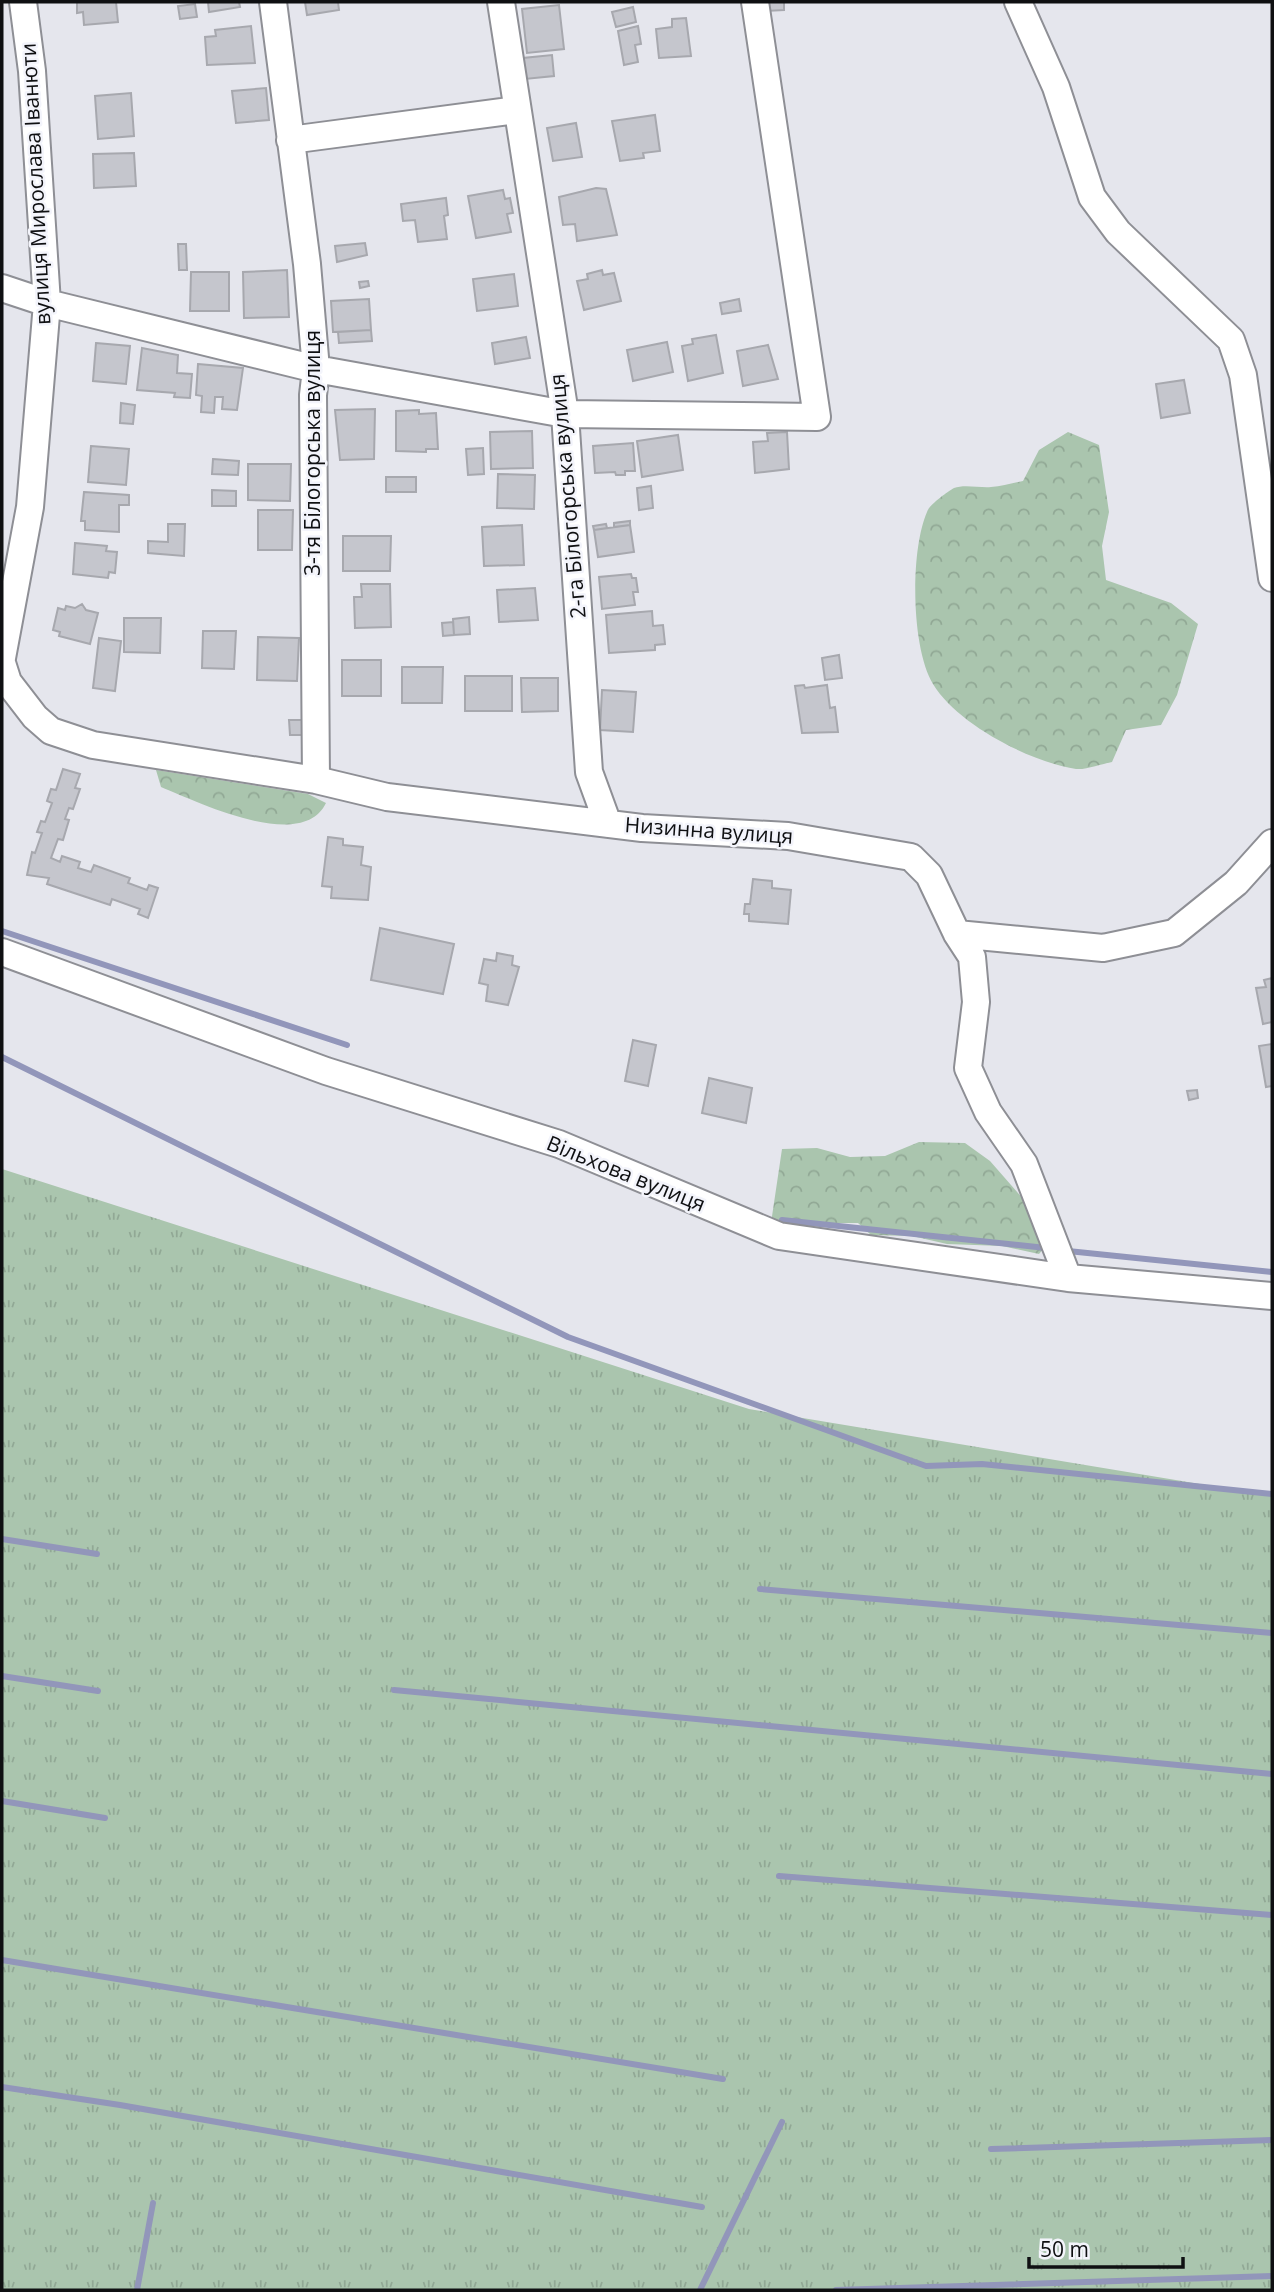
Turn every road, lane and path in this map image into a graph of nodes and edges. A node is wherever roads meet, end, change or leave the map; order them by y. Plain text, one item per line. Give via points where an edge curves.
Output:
1 (23, 2) edge
2 (273, 2) edge
3 (501, 2) edge
4 (755, 2) edge
5 (1018, 2) edge
6 (517, 110) junction
7 (290, 140) junction
8 (2, 288) edge
9 (47, 303) junction
10 (316, 369) junction
11 (565, 414) junction
12 (1272, 578) edge
13 (2, 660) edge
14 (51, 731) joint
15 (316, 780) junction
16 (608, 824) junction
17 (1272, 843) edge
18 (957, 934) junction
19 (2, 953) edge
20 (1068, 1278) junction
21 (1272, 1296) edge

1 - 9 street, вулиця Мирослава Іванюти
2 - 7 street, 3-тя Білогорська вулиця
3 - 6 street, 2-га Білогорська вулиця
4 - 11 street via 817,417
5 - 12 street via 1056,88 1092,197 1118,232 1231,340 1242,375
6 - 7 street
6 - 11 street, 2-га Білогорська вулиця
7 - 10 street, 3-тя Білогорська вулиця
8 - 9 street
9 - 10 street
9 - 13 street, вулиця Мирослава Іванюти via 30,507
10 - 11 street
10 - 15 street, 3-тя Білогорська вулиця
11 - 16 street, 2-га Білогорська вулиця via 589,772
13 - 14 street, вулиця Мирослава Іванюти via 8,682
14 - 15 street, Низинна вулиця via 93,745
15 - 16 street, Низинна вулиця via 387,797
16 - 18 street, Низинна вулиця via 788,836 911,857 929,875
17 - 18 street via 1236,883 1174,933 1103,948
18 - 20 street, Низинна вулиця via 972,957 976,1002 968,1068 988,1112 1024,1164
19 - 20 street, Вільхова вулиця via 326,1071 559,1144 779,1236
20 - 21 street, Вільхова вулиця

